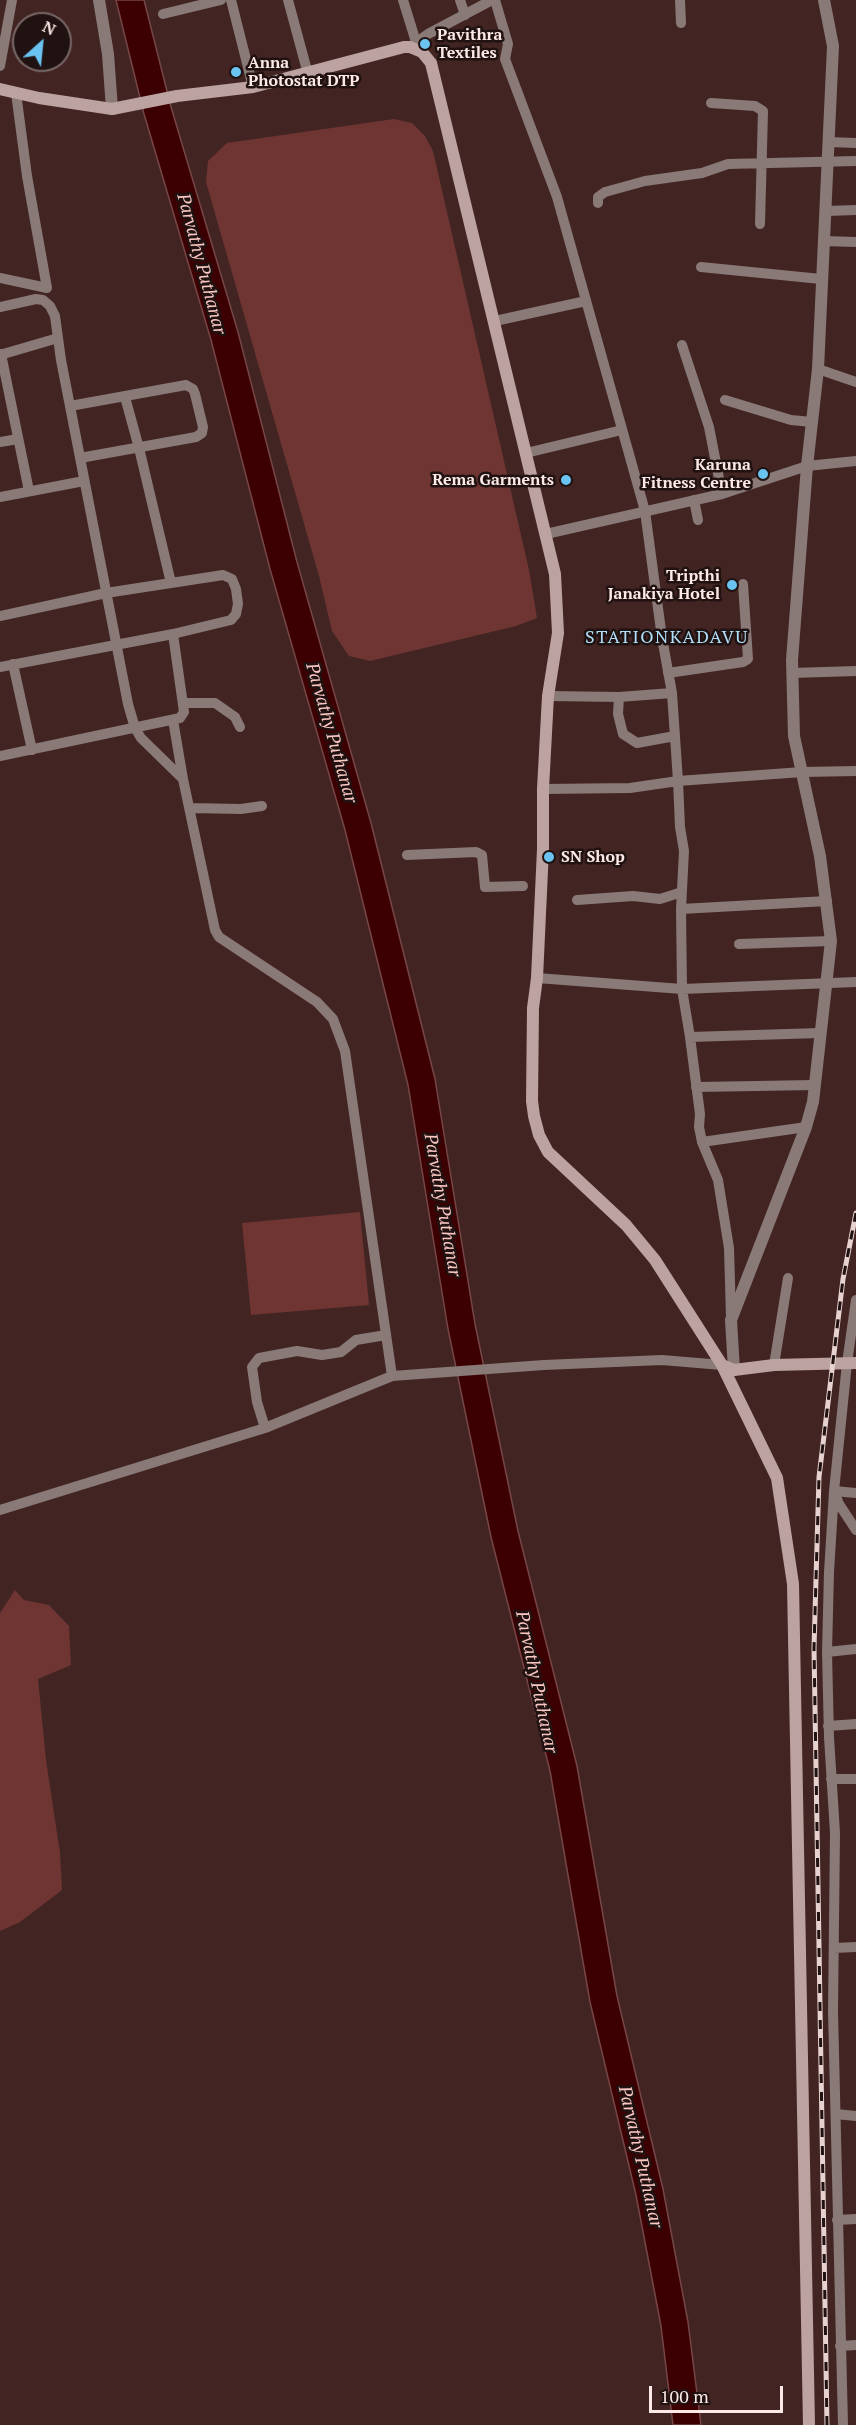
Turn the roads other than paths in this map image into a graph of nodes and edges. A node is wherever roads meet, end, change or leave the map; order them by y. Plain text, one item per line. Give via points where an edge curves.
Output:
1 (12, 0) edge
2 (99, 0) edge
3 (221, 0) edge
4 (231, 0) edge
5 (288, 0) edge
6 (403, 0) edge
7 (460, 0) edge
8 (494, 0) edge
9 (680, 0) edge
10 (824, 0) edge
11 (163, 15) dead end
12 (465, 15) junction
13 (681, 23) dead end
14 (413, 45) junction
15 (0, 66) edge
16 (308, 74) junction
17 (253, 87) junction
18 (0, 89) edge
19 (16, 93) junction
20 (711, 103) dead end
21 (112, 109) junction
22 (828, 142) junction
23 (856, 143) edge
24 (856, 161) edge
25 (762, 163) junction
26 (827, 163) junction
27 (598, 202) dead end
28 (856, 210) edge
29 (826, 211) junction
30 (760, 224) dead end
31 (824, 241) junction
32 (856, 242) edge
33 (701, 267) dead end
34 (0, 278) edge
35 (821, 279) junction
36 (586, 301) junction
37 (0, 307) edge
38 (495, 321) junction
39 (58, 338) junction
40 (682, 345) dead end
41 (1, 354) edge
42 (818, 369) junction
43 (856, 382) edge
44 (125, 397) junction
45 (725, 400) dead end
46 (70, 406) junction
47 (812, 422) junction
48 (622, 430) junction
49 (18, 439) junction
50 (0, 442) edge
51 (139, 448) junction
52 (526, 453) junction
53 (80, 458) junction
54 (856, 461) edge
55 (807, 466) junction
56 (84, 481) junction
57 (29, 491) junction
58 (722, 494) junction
59 (0, 497) edge
60 (694, 500) junction
61 (645, 511) junction
62 (698, 520) dead end
63 (546, 534) junction
64 (171, 582) junction
65 (743, 584) dead end
66 (106, 593) junction
67 (0, 616) edge
68 (173, 634) junction
69 (117, 645) junction
70 (13, 664) junction
71 (0, 667) edge
72 (856, 671) edge
73 (668, 673) junction
74 (792, 673) junction
75 (672, 693) junction
76 (548, 696) junction
77 (619, 698) junction
78 (183, 703) junction
79 (173, 720) junction
80 (240, 727) dead end
81 (135, 728) junction
82 (675, 736) junction
83 (32, 750) junction
84 (0, 756) edge
85 (856, 771) edge
86 (802, 772) junction
87 (183, 779) junction
88 (678, 781) junction
89 (543, 789) junction
90 (262, 806) dead end
91 (190, 808) junction
92 (408, 855) dead end
93 (523, 886) dead end
94 (682, 892) junction
95 (577, 900) dead end
96 (827, 901) junction
97 (681, 909) junction
98 (831, 941) junction
99 (738, 944) dead end
100 (537, 978) junction
101 (856, 982) edge
102 (825, 983) junction
103 (682, 989) junction
104 (820, 1033) junction
105 (690, 1037) junction
106 (815, 1085) junction
107 (696, 1087) junction
108 (806, 1127) junction
109 (702, 1142) junction
110 (788, 1278) dead end
111 (856, 1300) edge
112 (731, 1320) junction
113 (386, 1335) junction
114 (851, 1363) edge
115 (722, 1365) junction
116 (774, 1365) junction
117 (734, 1370) junction
118 (392, 1376) junction
119 (265, 1428) junction
120 (834, 1491) junction
121 (856, 1493) edge
122 (0, 1510) edge
123 (856, 1530) edge
124 (856, 1649) edge
125 (827, 1652) junction
126 (856, 1724) edge
127 (828, 1726) junction
128 (831, 1779) junction
129 (856, 1779) edge
130 (856, 1947) edge
131 (834, 1948) junction
132 (836, 2114) junction
133 (856, 2116) edge
134 (856, 2218) edge
135 (837, 2220) junction
136 (856, 2345) edge
137 (840, 2346) junction
138 (809, 2425) edge
139 (843, 2425) edge

1 - 15 street
2 - 21 street
3 - 11 street
4 - 17 street
5 - 16 street
6 - 14 street
7 - 12 street
8 - 12 street
8 - 36 street via 508,44 505,59 557,197
9 - 13 street
10 - 22 street via 833,46
12 - 14 street
14 - 16 main road
14 - 38 main road via 428,57 435,75
16 - 17 main road
17 - 21 main road
18 - 19 main road
19 - 21 main road
19 - 34 street via 47,288
20 - 25 street via 762,109
22 - 23 street
22 - 26 street
24 - 26 street
25 - 26 street
25 - 27 street via 728,164 702,173 645,181 605,192
25 - 30 street
26 - 29 street
28 - 29 street
29 - 31 street
31 - 32 street
31 - 35 street
33 - 35 street
35 - 42 street
36 - 38 street
36 - 48 street
37 - 39 street via 36,299 49,302
38 - 52 main road
39 - 41 street
39 - 46 street
40 - 58 street via 709,427
41 - 49 street
42 - 43 street
42 - 47 street
44 - 46 street
44 - 51 street
44 - 51 street via 186,385 195,394 202,433
45 - 47 street via 791,420
46 - 53 street
47 - 55 street
48 - 52 street
48 - 61 street
49 - 50 street
49 - 57 street
51 - 53 street
51 - 64 street
52 - 63 main road
53 - 56 street
54 - 55 street
55 - 58 street
55 - 74 street
56 - 57 street
56 - 66 street
57 - 59 street
58 - 60 street
60 - 61 street
60 - 62 street
61 - 63 street
61 - 73 street
63 - 76 main road via 555,574 558,633
64 - 66 street
64 - 68 street via 227,576 234,583 237,604 231,620
65 - 73 street via 748,659
66 - 67 street
66 - 69 street
68 - 69 street
68 - 78 street
69 - 70 street
69 - 81 street
70 - 71 street
70 - 83 street
72 - 74 street
73 - 75 street
74 - 86 street via 794,736
75 - 77 street
75 - 82 street
76 - 77 street
76 - 89 main road
77 - 82 street via 623,734 637,743
78 - 79 street via 183,716
78 - 80 street via 215,704 235,717
79 - 81 street
79 - 87 street
81 - 83 street
81 - 87 street
82 - 88 street
83 - 84 street
85 - 86 street
86 - 88 street
86 - 96 street
87 - 91 street
88 - 89 street via 630,788
88 - 94 street via 684,850
89 - 100 main road
90 - 91 street
91 - 113 street via 219,938 317,1002 333,1019 345,1051
92 - 93 street via 476,852 482,855 486,887
94 - 95 street via 660,898
94 - 97 street
96 - 97 street
96 - 98 street
97 - 103 street
98 - 99 street
98 - 102 street
100 - 103 street
100 - 115 main road via 532,1101 539,1135 548,1152 626,1225 655,1260
101 - 102 street
102 - 103 street
102 - 104 street
103 - 105 street
104 - 105 street
104 - 106 street
105 - 107 street
106 - 107 street
106 - 108 street
107 - 109 street
108 - 109 street
108 - 112 street
109 - 112 street via 718,1180 729,1248
110 - 116 street
111 - 114 street
112 - 117 street
113 - 118 street
113 - 119 street via 356,1340 341,1352 322,1355 297,1351 259,1358 252,1367
114 - 116 main road
114 - 120 street
115 - 117 main road
115 - 118 street via 662,1360
115 - 138 main road via 777,1478 793,1584
116 - 117 main road
118 - 119 street
119 - 122 street
120 - 121 street
120 - 123 street
120 - 125 street
124 - 125 street
125 - 127 street
126 - 127 street
127 - 128 street
128 - 129 street
128 - 131 street via 835,1833
130 - 131 street
131 - 132 street
132 - 133 street
132 - 135 street
134 - 135 street
135 - 137 street
136 - 137 street
137 - 139 street

